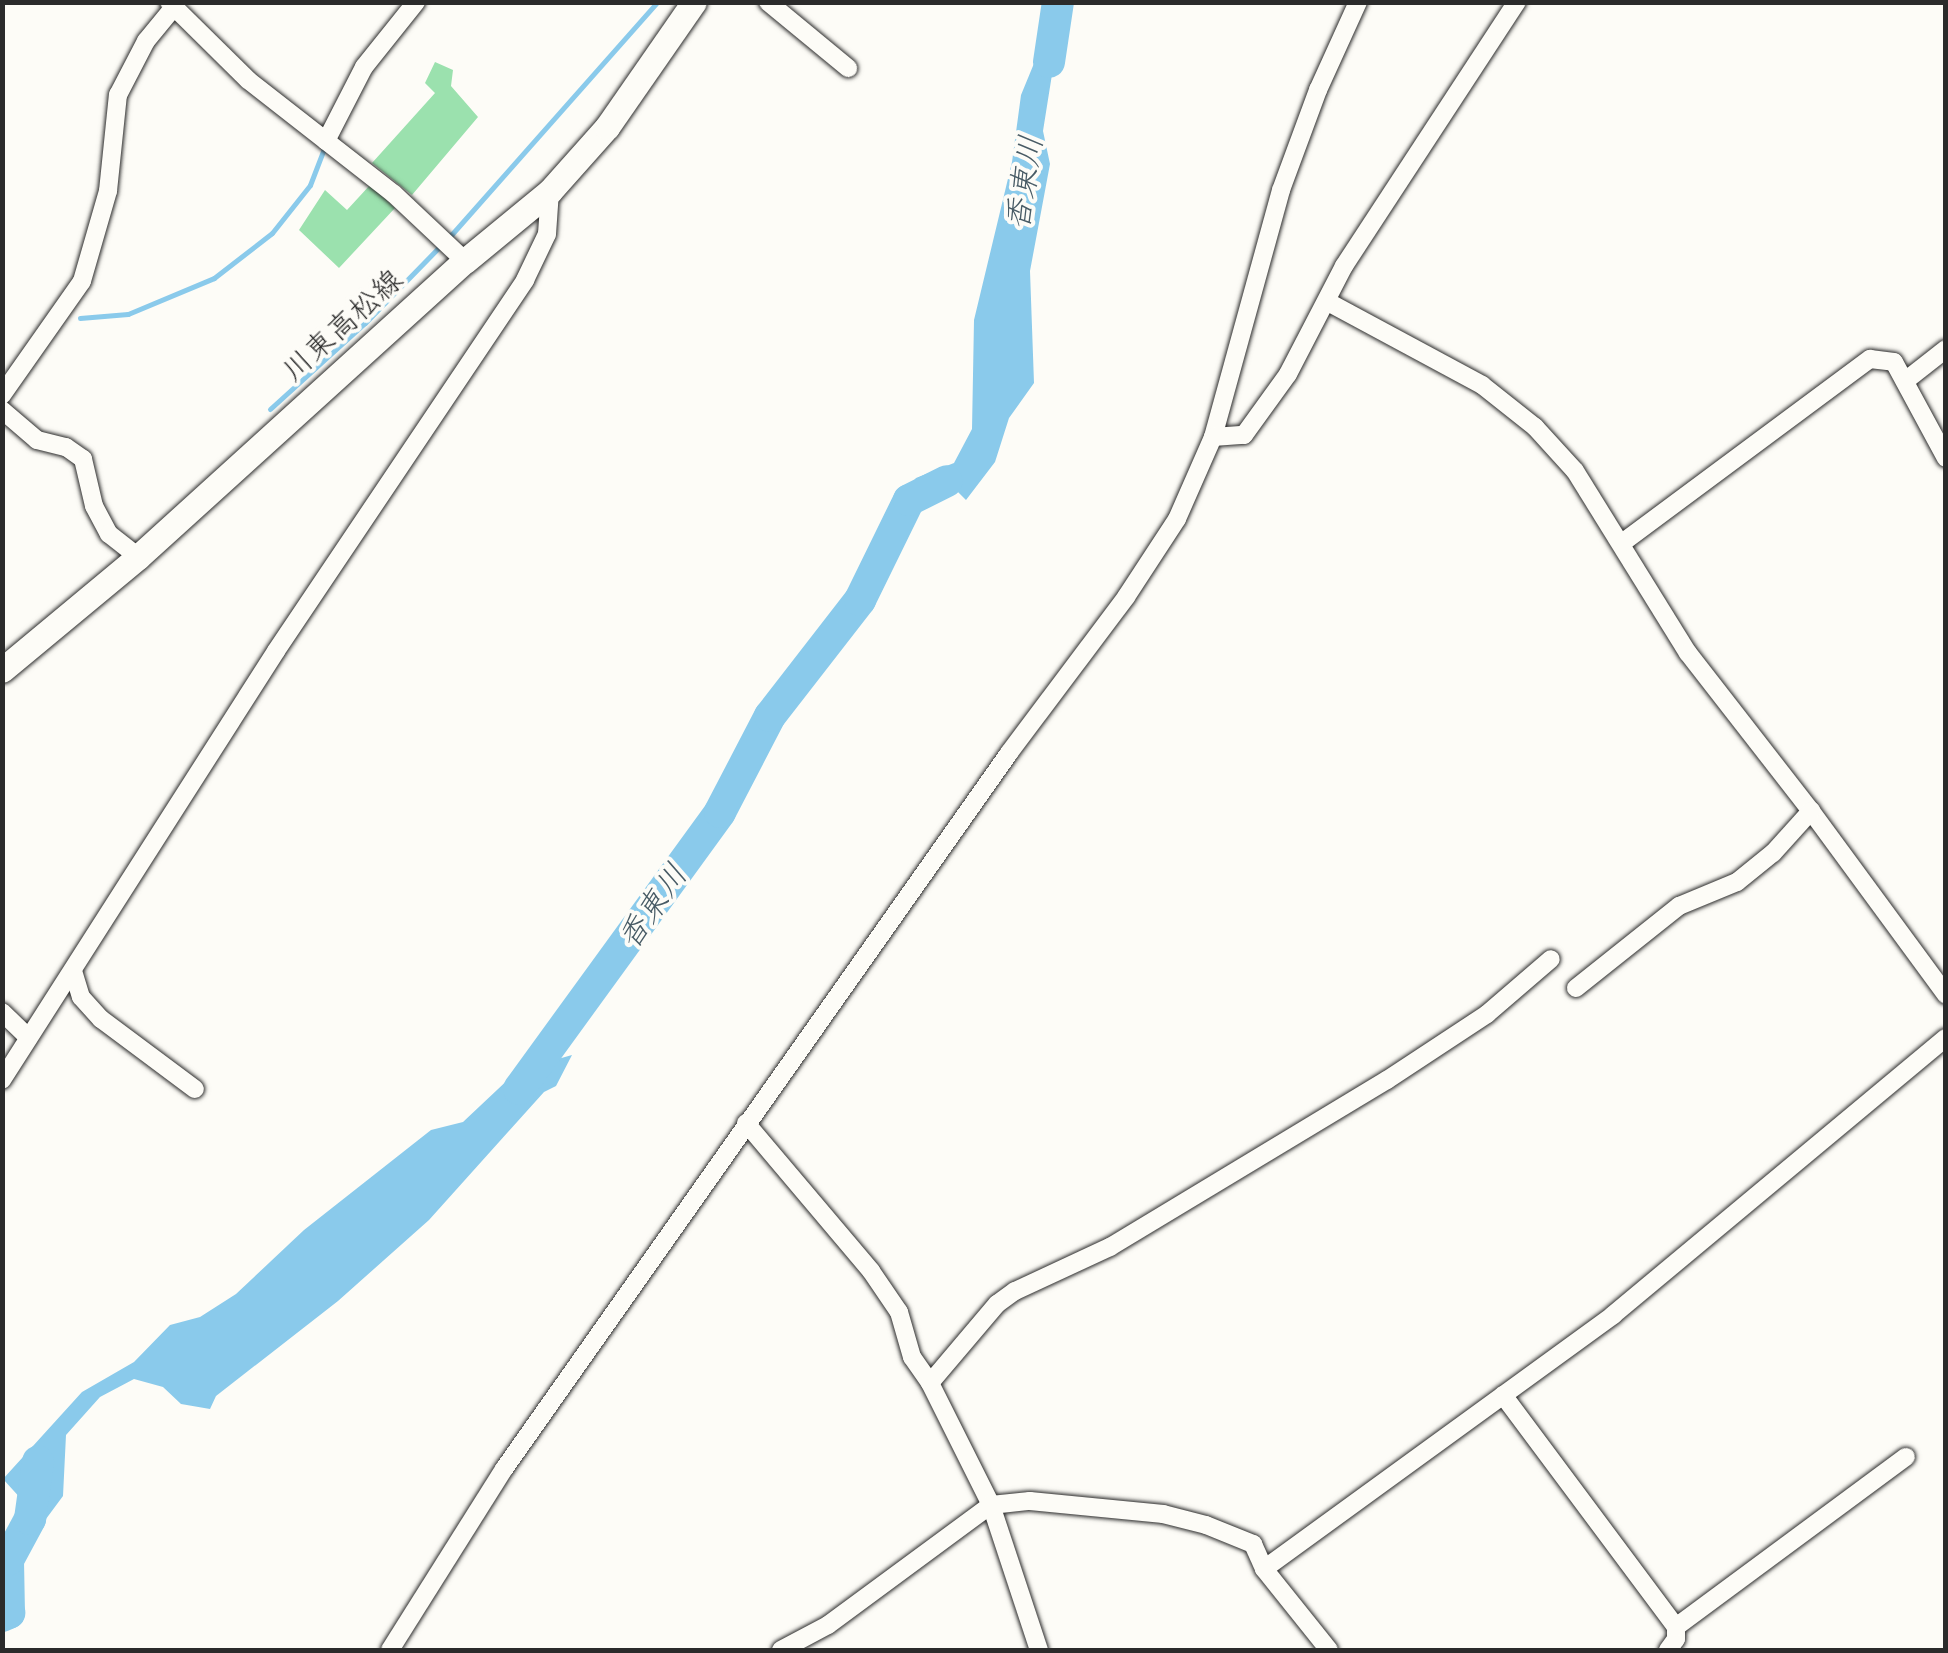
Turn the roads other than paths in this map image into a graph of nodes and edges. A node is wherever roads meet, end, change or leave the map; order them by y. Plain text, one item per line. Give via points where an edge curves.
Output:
1 (416, 2) edge
2 (694, 2) edge
3 (768, 2) edge
4 (1358, 2) edge
5 (1518, 2) edge
6 (171, 5) edge
7 (848, 68) dead end
8 (326, 142) junction
9 (550, 192) junction
10 (466, 261) junction
11 (1328, 302) junction
12 (1946, 350) edge
13 (1905, 381) junction
14 (2, 395) edge
15 (2, 410) edge
16 (1213, 437) junction
17 (1946, 458) edge
18 (1622, 543) junction
19 (138, 557) junction
20 (2, 670) edge
21 (1812, 810) junction
22 (1551, 959) dead end
23 (72, 971) junction
24 (1576, 988) dead end
25 (1946, 994) edge
26 (2, 1012) edge
27 (29, 1038) junction
28 (1946, 1038) edge
29 (2, 1080) edge
30 (195, 1089) dead end
31 (746, 1123) junction
32 (930, 1383) junction
33 (1503, 1395) junction
34 (1906, 1457) dead end
35 (991, 1505) junction
36 (1264, 1569) junction
37 (1676, 1627) junction
38 (390, 1650) edge
39 (781, 1650) edge
40 (1039, 1650) edge
41 (1328, 1650) edge
42 (1668, 1650) edge

1 - 8 street via 364,67
2 - 9 main road, 川東高松線 via 607,127
3 - 7 street
4 - 16 street via 1281,190
5 - 11 street via 1344,266
6 - 8 street via 248,80
6 - 14 street via 118,95 108,191 82,281
8 - 10 street
9 - 10 main road, 川東高松線
9 - 23 street via 547,234 525,280
10 - 19 main road, 川東高松線
11 - 16 street via 1244,435
11 - 18 street via 1482,386 1535,427 1575,471
12 - 13 street
13 - 17 street
13 - 18 street via 1894,362 1870,359
15 - 19 street via 38,440 83,459 108,534
16 - 31 street via 1177,519 1126,597
18 - 21 street via 1688,653
19 - 20 main road, 川東高松線
21 - 24 street via 1738,882 1679,906
21 - 25 street
22 - 32 street via 1487,1014 1387,1080 1110,1247 1015,1290
23 - 27 street
23 - 30 street via 81,998 101,1019
26 - 27 street
27 - 29 street
28 - 33 street via 1612,1315
31 - 32 street via 871,1271 899,1312 912,1357
31 - 38 street via 504,1469
32 - 35 street
33 - 36 street
33 - 37 street
34 - 37 street
35 - 36 street via 1030,1501 1163,1514 1253,1544
35 - 39 street via 828,1625
35 - 40 street
36 - 41 street
37 - 42 street

